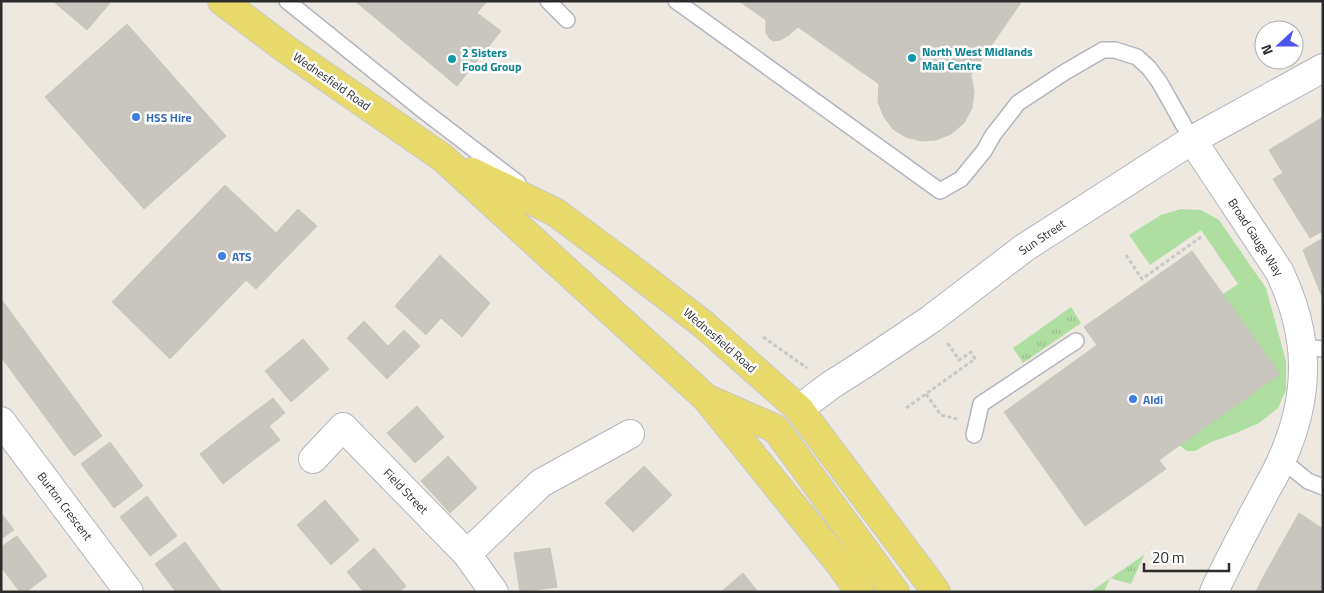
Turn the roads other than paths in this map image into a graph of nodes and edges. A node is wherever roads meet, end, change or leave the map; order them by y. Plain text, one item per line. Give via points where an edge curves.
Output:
1 (222, 1) edge
2 (287, 1) edge
3 (548, 1) edge
4 (676, 1) edge
5 (567, 20) dead end
6 (1323, 68) edge
7 (1192, 140) junction
8 (443, 158) junction
9 (555, 212) junction
10 (1076, 341) dead end
11 (1313, 348) edge
12 (707, 399) junction
13 (799, 409) junction
14 (1, 421) edge
15 (776, 429) junction
16 (976, 429) road end
17 (630, 434) dead end
18 (314, 459) dead end
19 (1282, 460) junction
20 (1323, 487) edge
21 (467, 554) junction
22 (129, 592) edge
23 (494, 592) edge
24 (860, 592) edge
25 (895, 592) edge
26 (936, 592) edge
27 (1214, 592) edge

1 - 8 main road, Wednesfield Road
2 - 9 lane
3 - 5 lane
4 - 7 lane via 940,191 961,180 1018,103 1103,50 1137,57 1149,68
6 - 7 street, Sun Street
7 - 11 street, Broad Gauge Way via 1280,271 1297,318
7 - 13 street, Sun Street via 1024,248 931,319 831,384
8 - 9 main road, Wednesfield Road
8 - 12 main road, Wednesfield Road
9 - 13 main road, Wednesfield Road via 703,324
10 - 16 lane via 981,404
11 - 19 street, Broad Gauge Way via 1304,371 1294,431
12 - 15 main road
12 - 24 main road, Wednesfield Road
13 - 15 main road, Sun Street
13 - 26 main road, Wednesfield Road
14 - 22 street, Burton Crescent
15 - 25 main road
17 - 21 street via 541,483
18 - 21 street, Field Street via 343,427
19 - 20 lane via 1308,481
19 - 27 street, Broad Gauge Way
21 - 23 street, Field Street

